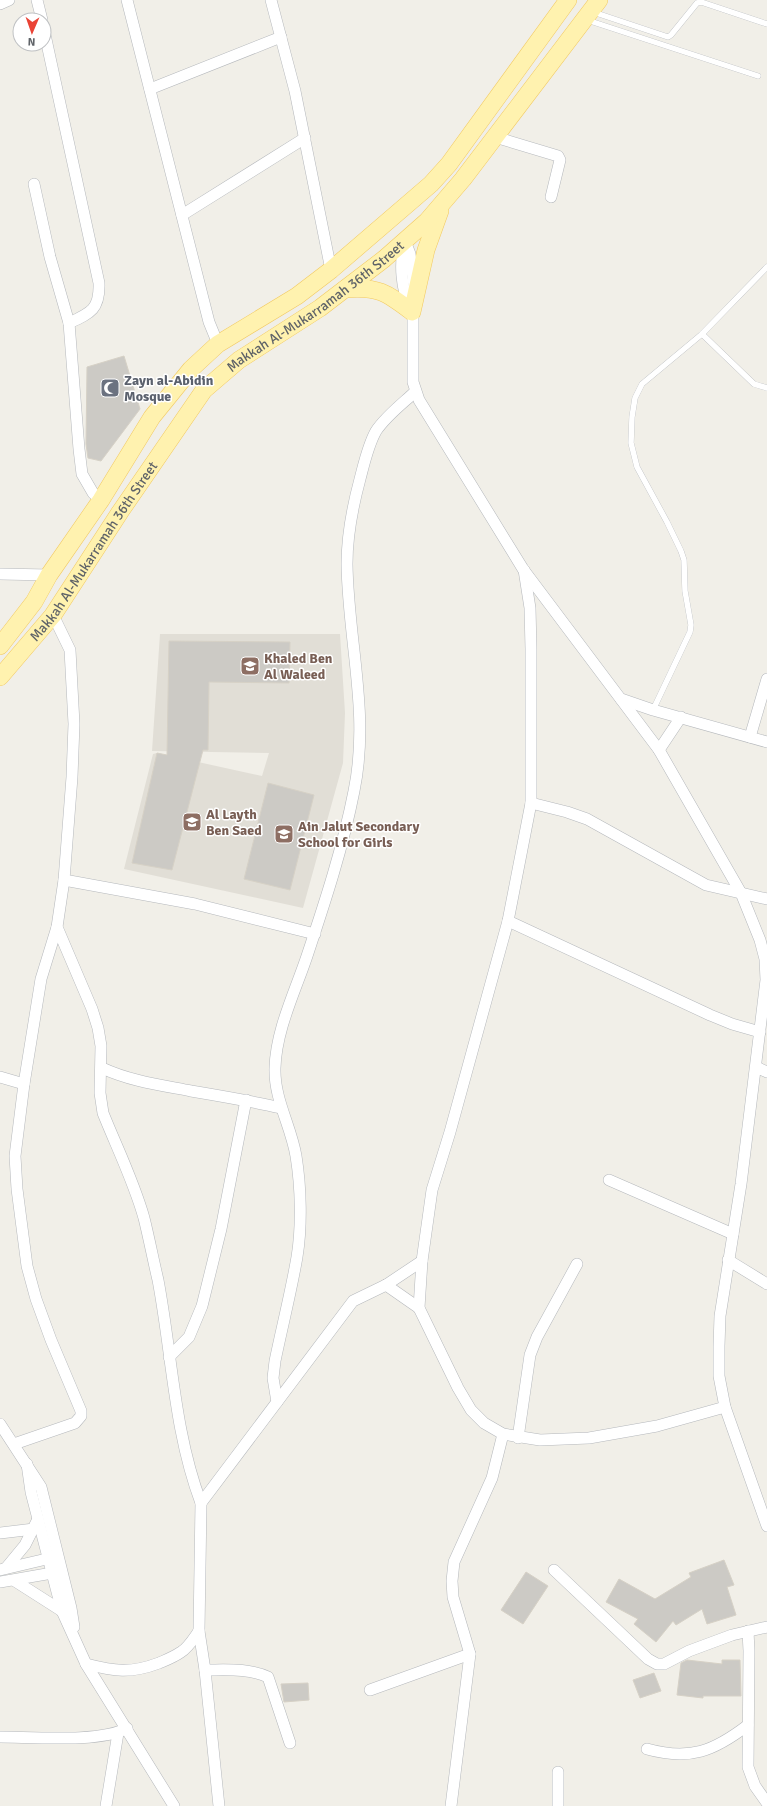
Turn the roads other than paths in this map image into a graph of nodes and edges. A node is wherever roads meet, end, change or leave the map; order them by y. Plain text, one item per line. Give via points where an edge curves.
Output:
1 (9, 0) edge
2 (37, 0) edge
3 (127, 0) edge
4 (271, 0) edge
5 (568, 0) edge
6 (0, 4) edge
7 (592, 10) edge
8 (40, 12) edge
9 (767, 24) edge
10 (281, 38) junction
11 (49, 52) edge
12 (758, 76) dead end
13 (150, 89) junction
14 (495, 137) junction
15 (305, 138) junction
16 (449, 164) junction
17 (34, 184) dead end
18 (551, 197) dead end
19 (443, 203) junction
20 (182, 214) junction
21 (371, 236) junction
22 (405, 241) junction
23 (767, 267) edge
24 (330, 270) junction
25 (345, 289) junction
26 (412, 312) junction
27 (69, 323) junction
28 (702, 334) junction
29 (218, 344) junction
30 (767, 388) edge
31 (415, 392) junction
32 (101, 500) junction
33 (524, 569) junction
34 (0, 574) edge
35 (49, 575) junction
36 (53, 615) junction
37 (0, 646) edge
38 (0, 677) edge
39 (767, 679) edge
40 (620, 698) junction
41 (653, 710) junction
42 (681, 717) junction
43 (750, 737) junction
44 (767, 742) edge
45 (659, 750) junction
46 (531, 803) junction
47 (64, 880) junction
48 (741, 893) junction
49 (767, 899) edge
50 (508, 921) junction
51 (57, 927) junction
52 (315, 934) junction
53 (767, 980) edge
54 (760, 1032) junction
55 (756, 1067) junction
56 (102, 1068) junction
57 (767, 1072) edge
58 (0, 1077) edge
59 (24, 1084) junction
60 (246, 1100) junction
61 (281, 1108) junction
62 (609, 1180) dead end
63 (733, 1234) junction
64 (728, 1260) junction
65 (422, 1261) junction
66 (577, 1264) dead end
67 (767, 1284) edge
68 (386, 1285) junction
69 (419, 1308) junction
70 (169, 1357) junction
71 (277, 1402) junction
72 (725, 1407) junction
73 (0, 1424) edge
74 (503, 1434) junction
75 (518, 1438) junction
76 (14, 1444) junction
77 (27, 1464) junction
78 (201, 1503) junction
79 (36, 1524) junction
80 (767, 1526) edge
81 (0, 1533) edge
82 (53, 1558) junction
83 (3, 1569) edge
84 (554, 1570) dead end
85 (57, 1572) junction
86 (15, 1581) junction
87 (0, 1582) edge
88 (62, 1611) junction
89 (767, 1627) edge
90 (199, 1631) junction
91 (748, 1631) junction
92 (76, 1642) junction
93 (470, 1654) junction
94 (86, 1664) junction
95 (206, 1670) junction
96 (370, 1690) dead end
97 (748, 1725) junction
98 (122, 1730) junction
99 (0, 1737) edge
100 (290, 1743) dead end
101 (647, 1750) dead end
102 (558, 1772) dead end
103 (767, 1803) edge
104 (106, 1806) edge
105 (174, 1806) edge
106 (219, 1806) edge
107 (451, 1806) edge
108 (558, 1806) edge

1 - 6 street
2 - 8 street
3 - 13 street
4 - 10 street
5 - 16 main road, Makkah Al-Mukarramah 36th Street
7 - 9 lane via 668,36 697,3 701,2
7 - 12 lane
7 - 14 main road, Makkah Al-Mukarramah 36th Street
10 - 13 street
10 - 15 street
11 - 27 street via 100,296 96,306 85,316
13 - 20 street
14 - 18 street via 558,156 560,160
14 - 19 main road, Makkah Al-Mukarramah 36th Street
15 - 20 street
15 - 24 street
16 - 21 main road, Makkah Al-Mukarramah 36th Street via 431,184
16 - 22 main road via 446,181 411,220
17 - 27 street via 50,257
19 - 22 main road, Makkah Al-Mukarramah 36th Street
19 - 26 main road via 426,250
20 - 29 street via 209,322
21 - 22 main road via 385,234
21 - 24 main road, Makkah Al-Mukarramah 36th Street
22 - 25 main road, Makkah Al-Mukarramah 36th Street
22 - 26 street via 410,254 414,282
23 - 28 lane
24 - 29 main road, Makkah Al-Mukarramah 36th Street via 297,296
25 - 26 main road via 375,290 389,295
25 - 36 main road, Makkah Al-Mukarramah 36th Street via 239,360 204,390
26 - 31 street
27 - 32 street via 82,474 93,493
28 - 30 lane via 754,384
28 - 41 lane via 642,384 635,398 632,417 631,443 636,468 676,539 684,560 685,591 692,624
29 - 32 main road, Makkah Al-Mukarramah 36th Street via 191,369 152,416
31 - 33 street
31 - 52 street via 376,432 354,500 347,563 361,712 359,760 354,791
32 - 35 main road, Makkah Al-Mukarramah 36th Street
33 - 40 street
33 - 46 street via 530,608
34 - 35 street
35 - 37 main road, Makkah Al-Mukarramah 36th Street via 34,602
36 - 38 main road, Makkah Al-Mukarramah 36th Street
36 - 47 street via 70,650 74,724
39 - 43 street
40 - 41 street
40 - 45 street
41 - 42 street
42 - 43 street
42 - 45 street
43 - 44 street
45 - 48 street
46 - 48 street via 587,819 706,885
46 - 50 street
47 - 51 street
47 - 52 street via 194,904
48 - 49 street
48 - 53 street via 760,940
50 - 54 street via 710,1015
50 - 65 street via 432,1190
51 - 56 street via 92,1009 102,1046
51 - 59 street via 41,979
52 - 61 street via 280,1034 275,1069
53 - 54 street
54 - 55 street
55 - 57 street
55 - 63 street
56 - 60 street via 145,1083
56 - 70 street via 101,1104 144,1218 158,1281
58 - 59 street
59 - 76 street via 15,1156 27,1266 36,1299 81,1416 75,1422
60 - 61 street
60 - 70 street via 221,1229 202,1306 189,1337
61 - 71 street via 296,1157 300,1223 297,1256 275,1361 273,1378
62 - 63 street
63 - 64 street
64 - 67 street
64 - 72 street via 720,1316 719,1346
65 - 68 street
65 - 69 street
66 - 75 street via 537,1337 530,1355
68 - 69 street
68 - 71 street via 354,1301
69 - 74 street via 471,1410 484,1423
70 - 78 street via 184,1446
71 - 78 street
72 - 75 street via 657,1426 589,1438
72 - 80 street
73 - 76 street
74 - 75 street
74 - 93 street via 492,1478 454,1562 453,1597
76 - 77 street
77 - 79 street
77 - 82 street via 41,1487
78 - 90 street
79 - 81 street
79 - 82 street
79 - 83 street via 17,1556
82 - 83 street
82 - 85 street
84 - 91 street via 652,1662 664,1664 689,1651
85 - 86 street
85 - 88 street
85 - 92 street via 71,1608
86 - 87 street
86 - 88 street
88 - 92 street
89 - 91 street
90 - 94 street via 182,1652 142,1670 111,1671
90 - 95 street
91 - 97 street
92 - 94 street
93 - 96 street
93 - 107 street
94 - 98 street
95 - 100 street via 256,1672 268,1678
95 - 106 street
97 - 101 street via 711,1749 690,1754
97 - 103 street via 748,1767
98 - 99 street via 68,1738
98 - 104 street
98 - 105 street
102 - 108 street

